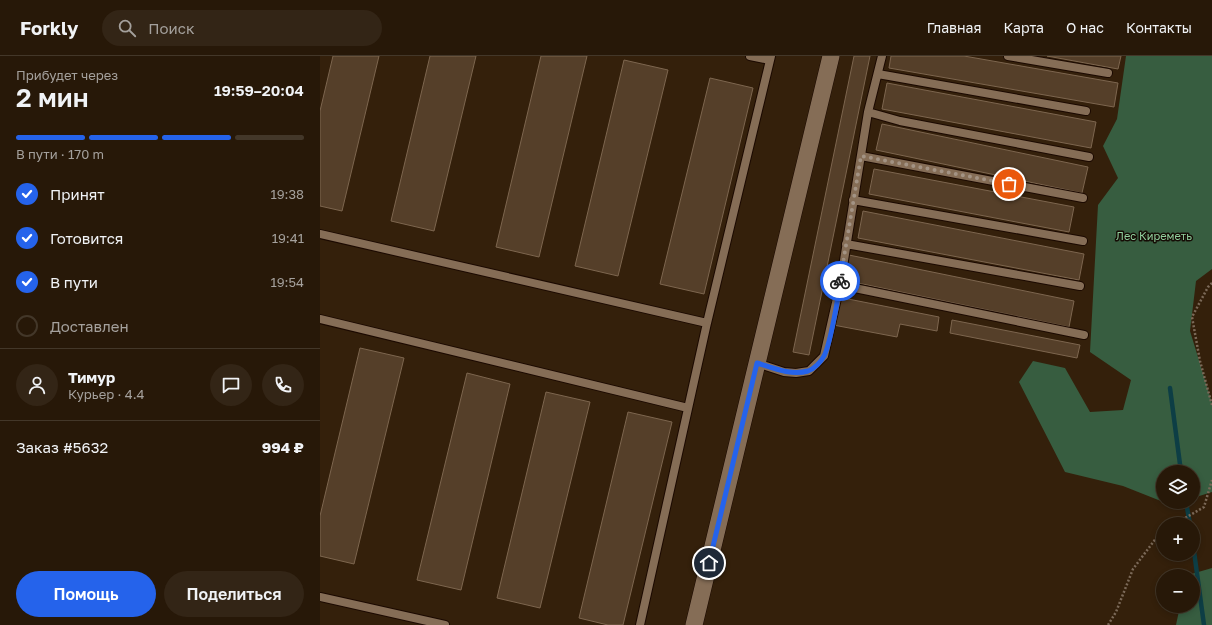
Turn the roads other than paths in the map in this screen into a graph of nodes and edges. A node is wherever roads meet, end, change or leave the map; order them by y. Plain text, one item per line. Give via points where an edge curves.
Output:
1 (750, 56) edge
2 (831, 56) edge
3 (882, 56) edge
4 (1008, 56) edge
5 (770, 58) edge
6 (1108, 73) dead end
7 (878, 74) junction
8 (1086, 111) dead end
9 (868, 112) junction
10 (861, 156) junction
11 (1089, 157) dead end
12 (1083, 198) dead end
13 (854, 200) junction
14 (320, 234) edge
15 (1083, 240) dead end
16 (846, 244) junction
17 (840, 285) junction
18 (1080, 286) dead end
19 (320, 320) edge
20 (707, 323) junction
21 (1084, 334) dead end
22 (757, 363) junction
23 (688, 408) junction
24 (320, 597) edge
25 (445, 625) edge
26 (640, 625) edge
27 (694, 625) edge

1 - 5 lane
2 - 22 street
3 - 7 lane
4 - 6 lane
5 - 20 lane
7 - 8 lane
7 - 9 lane
9 - 10 lane
9 - 11 lane via 900,121
10 - 12 lane
10 - 13 lane
13 - 15 lane
13 - 16 lane
14 - 20 lane
16 - 17 lane
16 - 18 lane
17 - 21 lane
17 - 22 lane via 828,342 824,356 818,364 810,371 796,373 784,372
19 - 23 lane
20 - 23 lane
22 - 27 street
23 - 26 lane
24 - 25 lane

